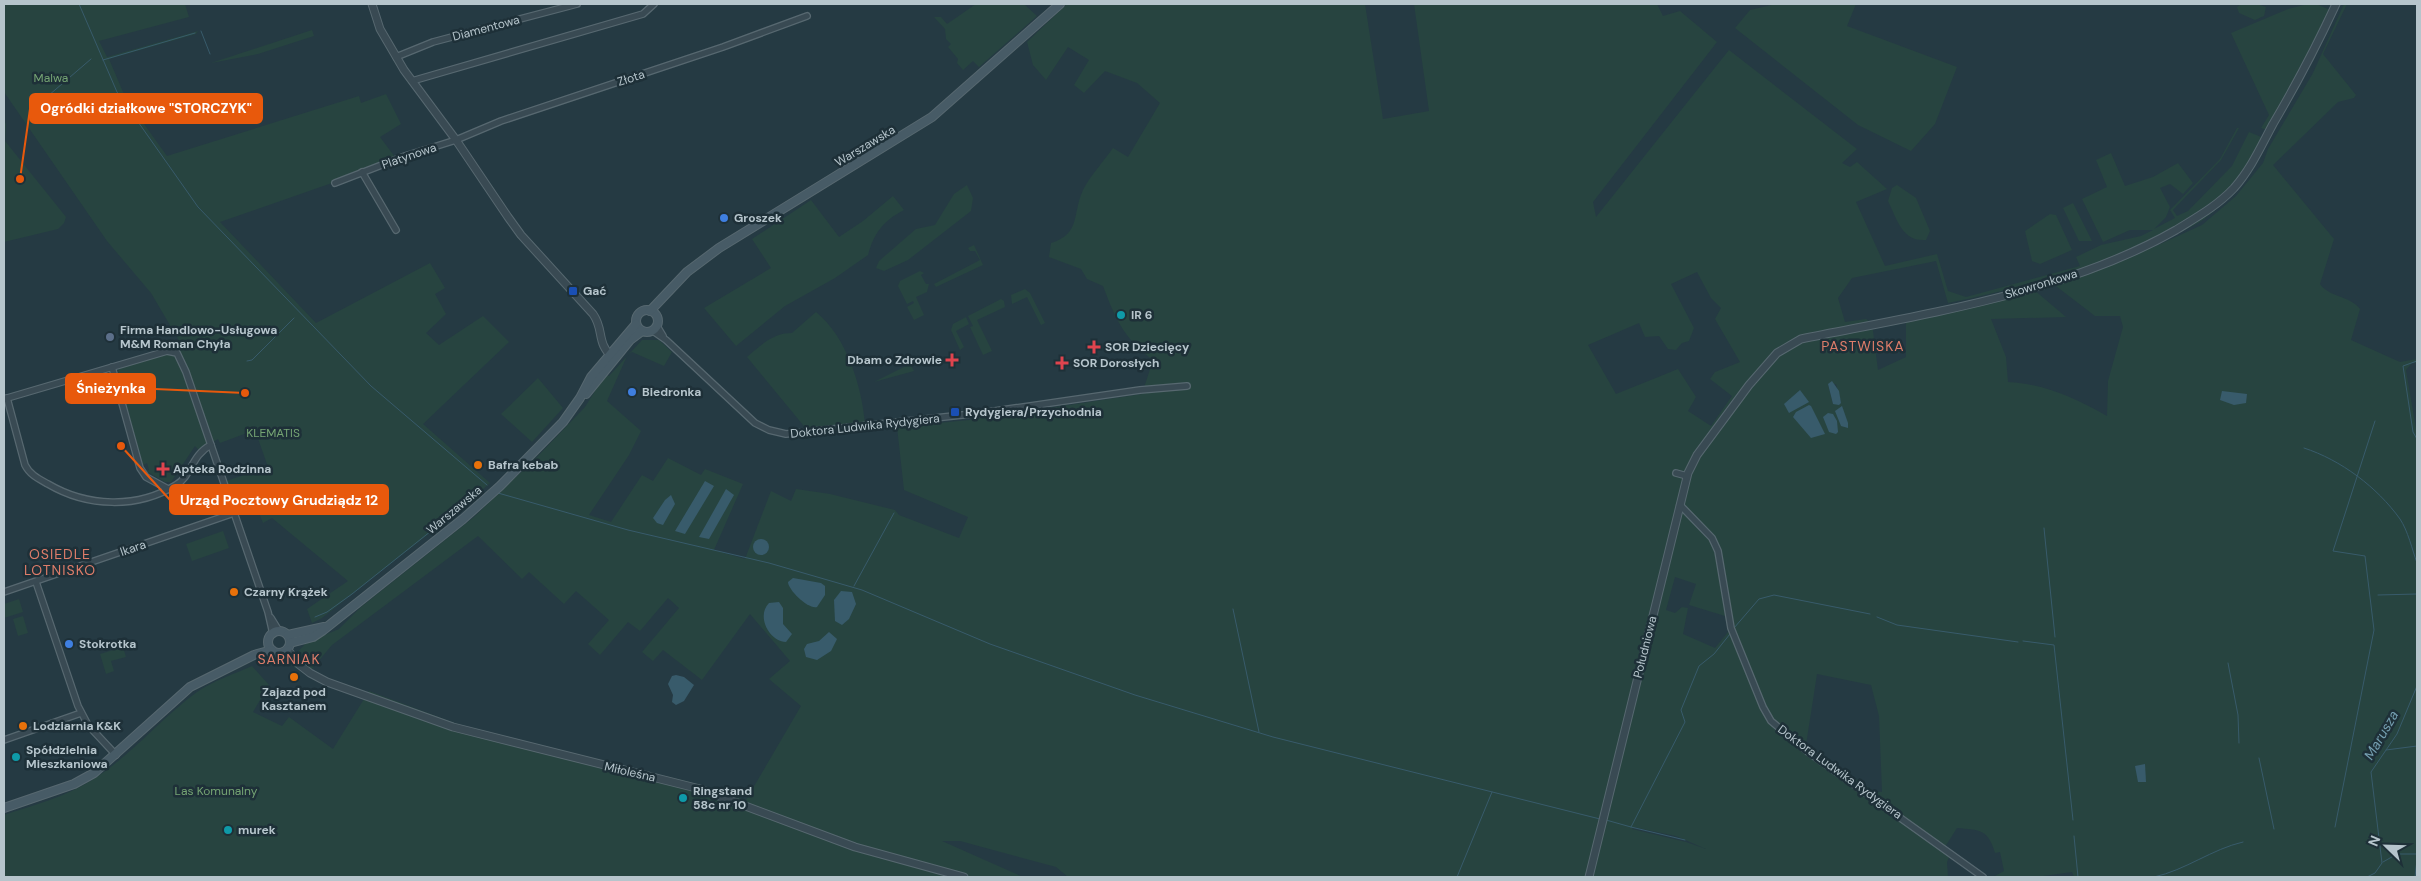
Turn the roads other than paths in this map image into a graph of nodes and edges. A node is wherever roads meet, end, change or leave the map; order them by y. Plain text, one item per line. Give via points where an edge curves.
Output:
1 (372, 4) edge
2 (576, 4) edge
3 (654, 4) edge
4 (1060, 4) edge
5 (2336, 4) edge
6 (807, 16) dead end
7 (396, 57) junction
8 (412, 81) junction
9 (456, 140) junction
10 (362, 172) junction
11 (335, 183) dead end
12 (396, 230) dead end
13 (653, 313) junction
14 (639, 328) junction
15 (655, 329) junction
16 (612, 357) junction
17 (112, 367) junction
18 (1187, 386) dead end
19 (5, 398) edge
20 (210, 445) junction
21 (1676, 473) dead end
22 (1687, 476) junction
23 (168, 489) junction
24 (1680, 505) junction
25 (234, 513) junction
26 (36, 582) junction
27 (4, 592) edge
28 (276, 632) junction
29 (287, 645) junction
30 (271, 646) junction
31 (81, 713) junction
32 (4, 740) edge
33 (116, 755) junction
34 (4, 808) edge
35 (964, 877) edge
36 (1589, 877) edge
37 (1983, 877) edge

1 - 7 street via 380,29
2 - 7 street, Diamentowa via 433,42
3 - 8 street via 644,14
4 - 13 main road, Warszawska via 932,117 719,248 686,272
5 - 22 street, Skowronkowa via 2252,164 2224,198 2207,212 2135,252 2059,279 1977,304 1792,342 1777,353 1749,385 1697,455
6 - 9 street, Złota via 501,120
7 - 8 street
8 - 9 street
9 - 10 street, Platynowa
9 - 16 street via 521,235 592,312 598,323 602,345
10 - 11 street, Platynowa
10 - 12 street
13 - 14 main road, Warszawska via 640,313
13 - 15 main road
14 - 15 main road
14 - 16 main road, Warszawska
15 - 18 street, Doktora Ludwika Rydygiera via 746,416 769,430 786,434
16 - 29 main road, Warszawska via 591,377 556,430 475,509 313,637
17 - 19 street
17 - 20 street via 174,351 182,359
17 - 23 street via 140,468 146,477
19 - 23 street via 27,469 60,491 100,502 131,501
20 - 23 street via 197,455 180,482
20 - 25 street
21 - 22 street
22 - 24 street, Południowa
24 - 36 street, Południowa
24 - 37 street, Doktora Ludwika Rydygiera via 1712,538 1718,551 1731,628 1771,721 1808,752
25 - 26 street, Ikara
25 - 28 street
26 - 27 street, Ikara
26 - 31 street
28 - 29 main road
28 - 30 main road
29 - 30 main road
29 - 35 street, Miłoleśna via 299,665 327,682 453,727 700,789 855,847
30 - 33 main road via 190,687
31 - 32 street
31 - 33 street via 94,733
33 - 34 main road via 74,784

